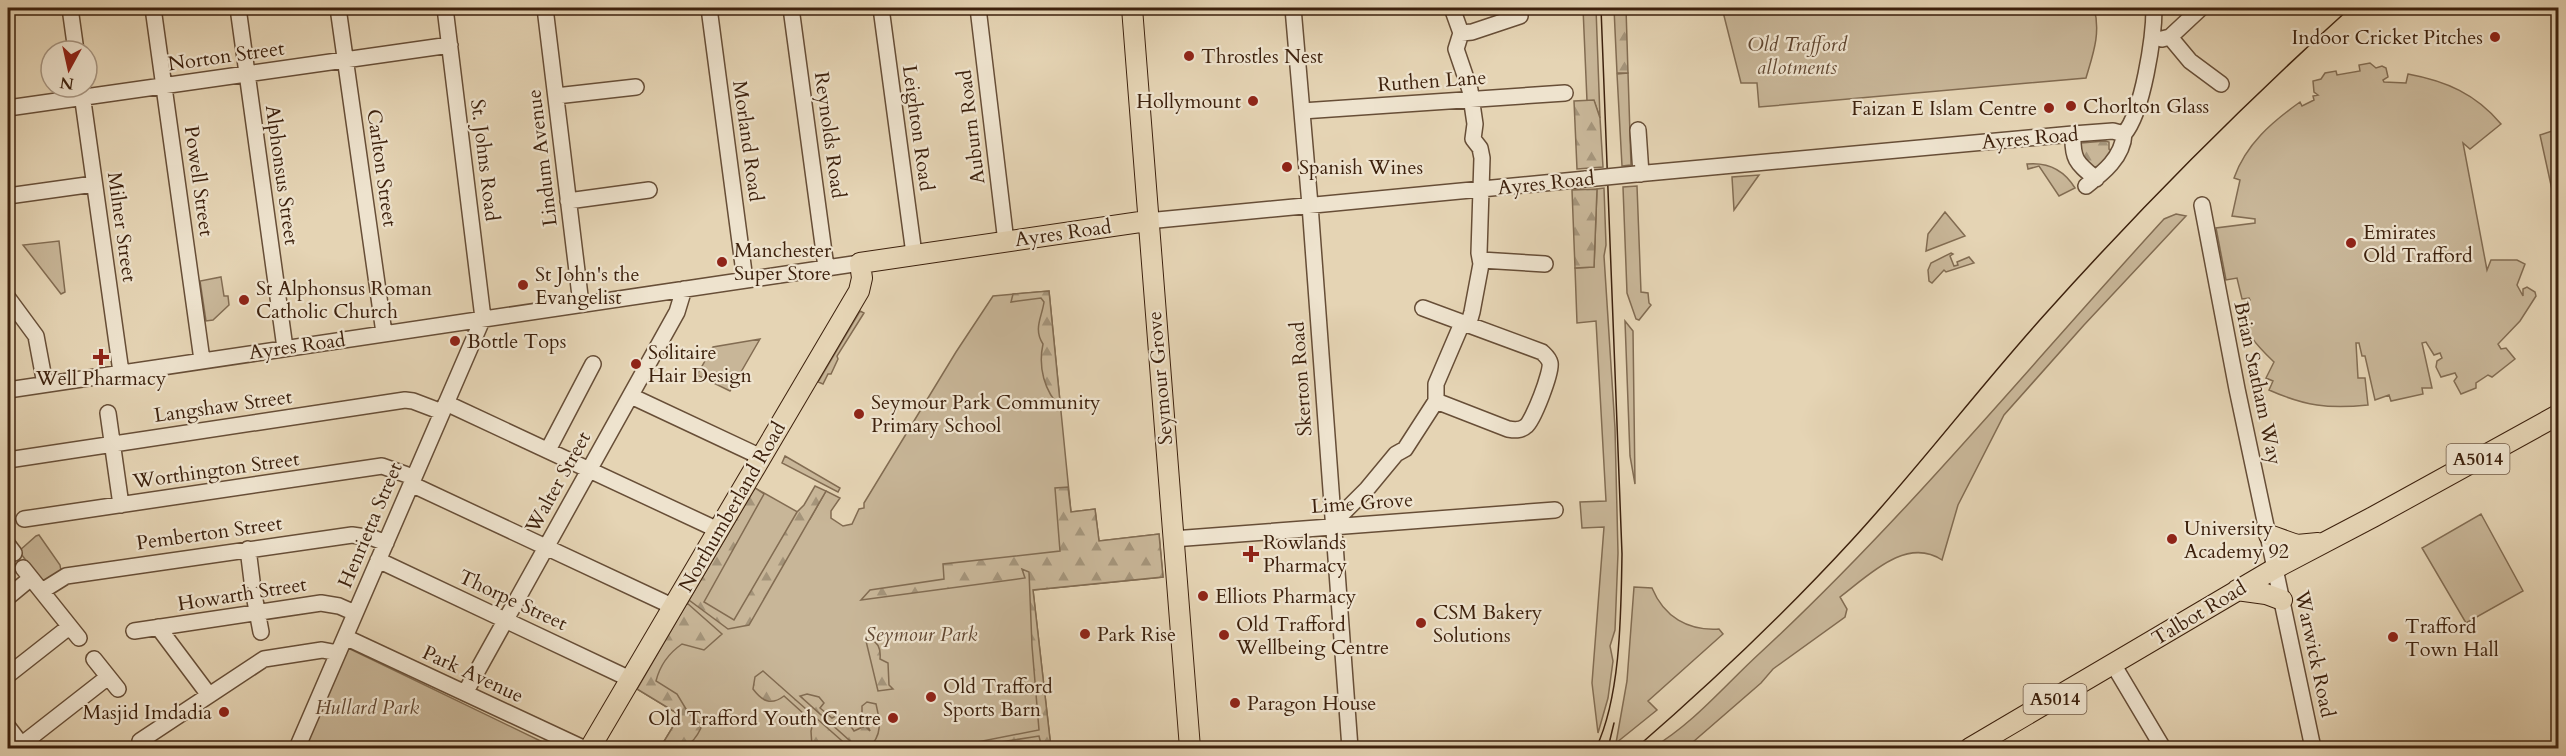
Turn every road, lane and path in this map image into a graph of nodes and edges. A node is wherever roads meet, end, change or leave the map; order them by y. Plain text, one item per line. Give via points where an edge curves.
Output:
1 (70, 8) edge
2 (153, 8) edge
3 (238, 8) edge
4 (338, 8) edge
5 (445, 8) edge
6 (545, 8) edge
7 (709, 8) edge
8 (791, 8) edge
9 (881, 8) edge
10 (978, 8) edge
11 (1132, 8) edge
12 (1293, 8) edge
13 (1452, 8) edge
14 (2154, 8) edge
15 (2201, 8) edge
16 (1520, 16) dead end
17 (1461, 33) junction
18 (2170, 37) junction
19 (2152, 38) junction
20 (74, 39) edge
21 (450, 45) junction
22 (346, 60) junction
23 (248, 74) junction
24 (2221, 84) dead end
25 (164, 86) junction
26 (636, 87) dead end
27 (99, 91) edge
28 (1565, 93) dead end
29 (556, 96) junction
30 (49, 99) edge
31 (82, 99) edge
32 (1471, 99) junction
33 (8, 108) edge
34 (1302, 111) junction
35 (1638, 130) dead end
36 (2073, 134) junction
37 (2124, 134) junction
38 (1639, 174) junction
39 (94, 184) junction
40 (1482, 189) junction
41 (649, 190) dead end
42 (8, 196) edge
43 (568, 201) junction
44 (1310, 205) junction
45 (2202, 206) dead end
46 (1148, 221) junction
47 (1006, 242) junction
48 (914, 254) junction
49 (1481, 260) junction
50 (860, 263) junction
51 (1545, 264) dead end
52 (826, 267) junction
53 (746, 280) junction
54 (684, 289) junction
55 (8, 298) edge
56 (581, 304) junction
57 (1424, 308) dead end
58 (483, 318) junction
59 (1465, 323) junction
60 (384, 333) junction
61 (285, 348) junction
62 (202, 360) junction
63 (593, 364) dead end
64 (122, 372) junction
65 (45, 384) junction
66 (8, 390) edge
67 (631, 396) junction
68 (1436, 401) junction
69 (444, 407) junction
70 (108, 413) dead end
71 (2559, 415) edge
72 (112, 444) junction
73 (548, 450) junction
74 (761, 457) junction
75 (8, 460) edge
76 (589, 469) junction
77 (412, 480) junction
78 (121, 505) junction
79 (1555, 510) dead end
80 (24, 519) dead end
81 (1333, 524) junction
82 (718, 530) junction
83 (2269, 535) junction
84 (1173, 539) junction
85 (2326, 542) junction
86 (386, 543) junction
87 (547, 546) junction
88 (248, 549) junction
89 (378, 560) junction
90 (2274, 568) junction
91 (2237, 590) junction
92 (42, 591) junction
93 (8, 597) edge
94 (2282, 600) junction
95 (674, 607) junction
96 (258, 612) junction
97 (355, 614) junction
98 (505, 620) junction
99 (158, 627) junction
100 (134, 631) dead end
101 (345, 637) junction
102 (338, 653) junction
103 (94, 659) dead end
104 (264, 659) junction
105 (2113, 664) junction
106 (8, 675) edge
107 (630, 679) junction
108 (465, 693) junction
109 (209, 695) junction
110 (8, 730) edge
111 (140, 739) edge
112 (22, 747) edge
113 (297, 748) edge
114 (583, 748) edge
115 (590, 748) edge
116 (1190, 748) edge
117 (1350, 748) edge
118 (1970, 748) edge
119 (2163, 748) edge
120 (2313, 748) edge

1 - 20 street
2 - 25 street, Powell Street
3 - 23 street, Alphonsus Street
4 - 22 street, Carlton Street
5 - 21 street, St. Johns Road
6 - 29 street, Lindum Avenue
7 - 53 street, Morland Road
8 - 52 street, Reynolds Road
9 - 48 street, Leighton Road
10 - 47 street, Auburn Road
11 - 46 main road, Seymour Grove
12 - 34 street, Skerton Road
13 - 17 street
14 - 19 street
15 - 18 street
16 - 17 street
17 - 32 street via 1456,50
18 - 19 street
18 - 24 street via 2190,61
19 - 37 street via 2134,118
21 - 22 street, Norton Street
21 - 58 street, St. Johns Road
22 - 23 street, Norton Street
22 - 60 street, Carlton Street
23 - 25 street, Norton Street
23 - 61 street, Alphonsus Street
25 - 27 street, Norton Street
25 - 62 street, Powell Street
26 - 29 street
28 - 32 street, Ruthen Lane
29 - 43 street, Lindum Avenue
30 - 33 street, Norton Street
31 - 39 street, Milner Street
32 - 34 street, Ruthen Lane
32 - 40 street via 1473,140 1482,158
34 - 44 street, Skerton Road
35 - 38 street
36 - 37 street, Ayres Road
36 - 37 street via 2076,161 2091,182 2113,161
36 - 38 street, Ayres Road
38 - 40 street, Ayres Road, bridge
39 - 42 street
39 - 64 street, Milner Street
40 - 44 street, Ayres Road
40 - 49 street
41 - 43 street
43 - 56 street, Lindum Avenue
44 - 46 street, Ayres Road
44 - 81 street, Skerton Road
45 - 83 street, Brian Statham Way
46 - 47 main road, Ayres Road
46 - 84 main road, Seymour Grove
47 - 48 main road, Ayres Road
48 - 50 main road, Ayres Road
49 - 51 street
49 - 59 street via 1474,305
50 - 52 street, Ayres Road
50 - 74 main road, Northumberland Road via 859,291
52 - 53 street, Ayres Road
53 - 54 street, Ayres Road
54 - 56 street, Ayres Road
54 - 67 street, Walter Street via 677,312
55 - 65 street via 36,336
56 - 58 street, Ayres Road
57 - 59 street
58 - 60 street, Ayres Road
58 - 69 street, Henrietta Street
59 - 68 street via 1436,384
59 - 68 street via 1542,352 1550,362 1547,380 1529,423 1516,430
60 - 61 street, Ayres Road
61 - 62 street, Ayres Road
62 - 64 street, Ayres Road
63 - 73 street via 580,376
64 - 65 street, Ayres Road
65 - 66 street, Ayres Road
67 - 74 street
67 - 76 street, Walter Street
68 - 81 street via 1405,449 1396,454
69 - 72 street, Langshaw Street via 405,400
69 - 73 street, Langshaw Street
69 - 77 street, Henrietta Street
70 - 72 street
71 - 85 main road, Talbot Road / A5014
72 - 75 street, Langshaw Street
72 - 78 street
73 - 76 street, Langshaw Street
74 - 82 main road, Northumberland Road
76 - 82 street, Langshaw Street
76 - 87 street, Walter Street
77 - 78 street, Worthington Street via 382,466
77 - 86 street, Henrietta Street
77 - 87 street, Worthington Street
78 - 80 street, Worthington Street
79 - 81 street, Lime Grove
81 - 84 street, Lime Grove
81 - 117 street, Skerton Road
82 - 95 main road, Northumberland Road
83 - 85 main road via 2297,545
83 - 90 street, Brian Statham Way
84 - 116 main road, Seymour Grove
85 - 90 main road, Talbot Road / A5014
86 - 88 street, Pemberton Street via 352,535
86 - 89 street, Henrietta Street
87 - 95 street, Worthington Street
87 - 98 street, Walter Street
88 - 92 street, Pemberton Street via 66,576
88 - 96 street
89 - 97 street, Henrietta Street
89 - 98 street, Thorpe Street
90 - 91 main road, Talbot Road / A5014
90 - 94 street, Warwick Road
91 - 94 main road
91 - 105 main road, Talbot Road / A5014
92 - 93 street via 27,573
92 - 106 street via 74,633
94 - 120 street, Warwick Road
95 - 107 main road, Northumberland Road
96 - 97 street, Howarth Street via 321,603
96 - 99 street, Howarth Street
96 - 104 street
97 - 101 street, Henrietta Street
98 - 107 street, Thorpe Street
98 - 108 street, Walter Street
99 - 100 street, Howarth Street
99 - 109 street
101 - 102 street, Henrietta Street
101 - 108 street, Park Avenue
102 - 104 street via 322,650
102 - 113 street, Henrietta Street
103 - 112 street via 113,683
104 - 109 street
105 - 118 main road, Talbot Road / A5014
105 - 119 street
107 - 115 main road, Northumberland Road
108 - 114 street, Park Avenue
109 - 111 street
110 - 112 street

